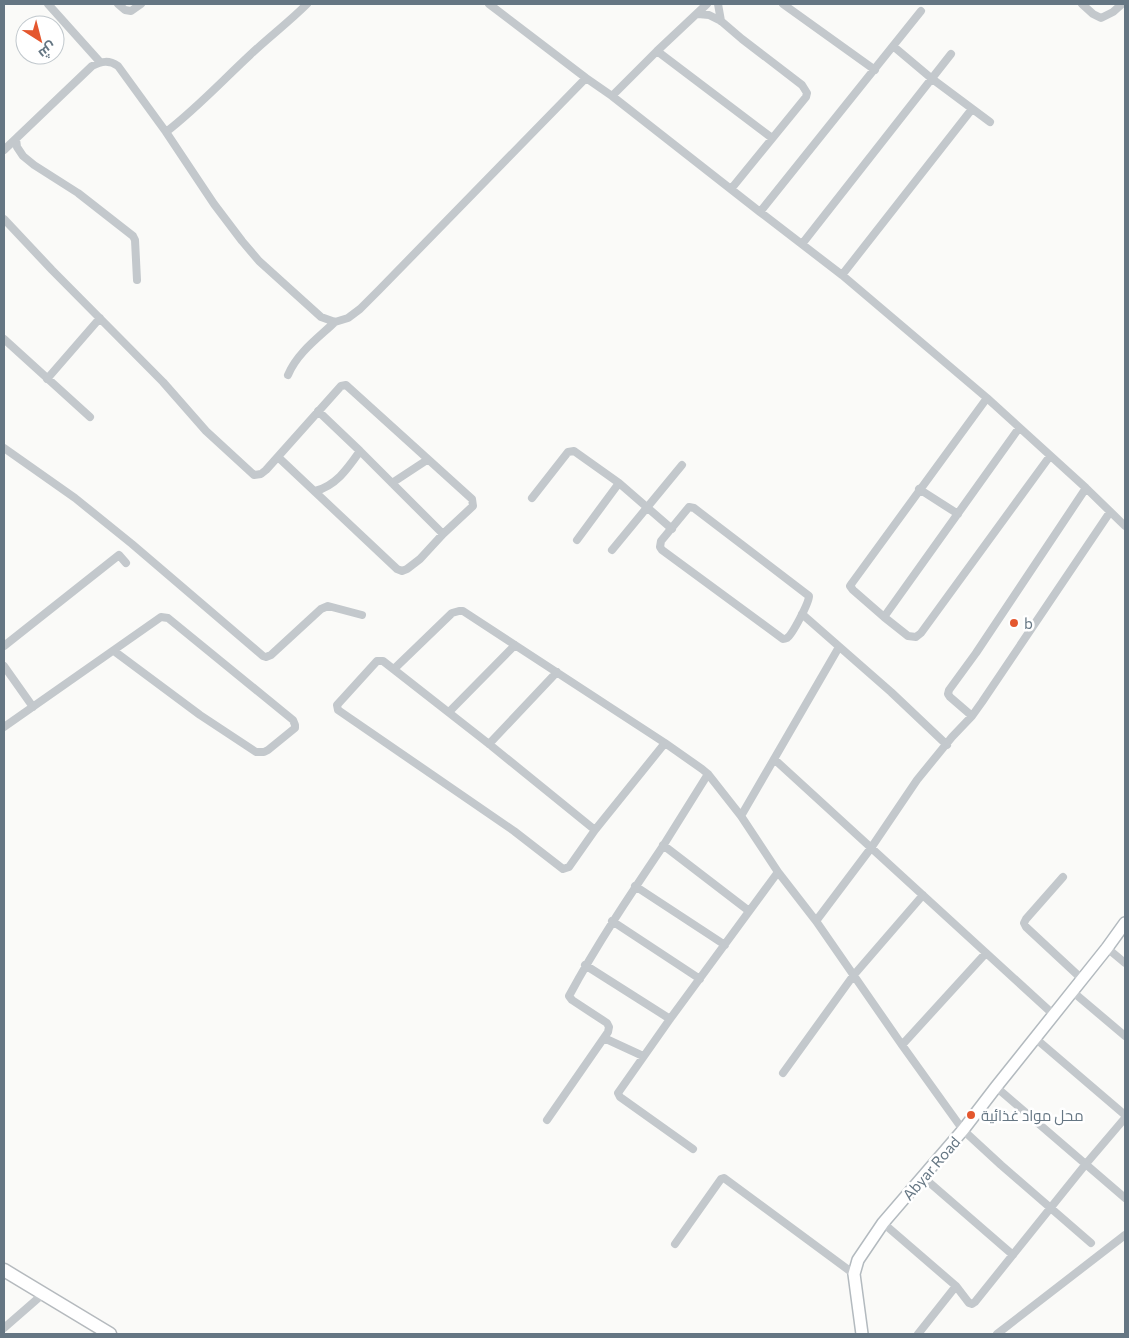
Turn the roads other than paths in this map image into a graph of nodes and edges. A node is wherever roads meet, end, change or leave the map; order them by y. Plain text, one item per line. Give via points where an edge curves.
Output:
1 (48, 4) edge
2 (118, 4) edge
3 (141, 4) edge
4 (307, 4) edge
5 (489, 4) edge
6 (707, 4) edge
7 (718, 4) edge
8 (783, 4) edge
9 (1082, 4) edge
10 (1122, 4) edge
11 (921, 10) dead end
12 (698, 14) junction
13 (721, 21) junction
14 (893, 46) junction
15 (657, 51) junction
16 (951, 54) dead end
17 (100, 62) junction
18 (875, 70) junction
19 (586, 78) junction
20 (931, 78) junction
21 (612, 96) junction
22 (972, 109) junction
23 (990, 122) dead end
24 (166, 132) junction
25 (772, 138) junction
26 (16, 139) junction
27 (4, 150) edge
28 (731, 189) junction
29 (760, 212) junction
30 (4, 219) edge
31 (802, 244) junction
32 (842, 274) junction
33 (136, 280) dead end
34 (100, 318) junction
35 (335, 322) junction
36 (4, 339) edge
37 (288, 375) dead end
38 (47, 379) junction
39 (987, 398) junction
40 (318, 411) junction
41 (90, 417) dead end
42 (1019, 428) junction
43 (4, 448) edge
44 (360, 451) junction
45 (278, 456) junction
46 (1050, 456) junction
47 (427, 460) junction
48 (682, 465) dead end
49 (392, 482) junction
50 (619, 483) junction
51 (1086, 488) junction
52 (919, 490) junction
53 (315, 491) junction
54 (532, 498) dead end
55 (646, 508) junction
56 (1110, 512) junction
57 (958, 514) junction
58 (1125, 526) edge
59 (672, 529) junction
60 (443, 534) junction
61 (577, 540) dead end
62 (612, 550) dead end
63 (126, 563) dead end
64 (802, 614) junction
65 (362, 615) dead end
66 (884, 617) junction
67 (516, 645) junction
68 (4, 646) edge
69 (839, 647) junction
70 (114, 651) junction
71 (4, 666) edge
72 (394, 670) junction
73 (557, 672) junction
74 (33, 707) junction
75 (449, 712) junction
76 (972, 716) junction
77 (4, 727) edge
78 (665, 743) junction
79 (489, 744) junction
80 (946, 745) junction
81 (774, 759) junction
82 (708, 774) junction
83 (741, 816) junction
84 (595, 830) junction
85 (663, 845) junction
86 (871, 848) junction
87 (778, 872) junction
88 (1062, 877) dead end
89 (635, 886) junction
90 (923, 895) junction
91 (750, 911) junction
92 (612, 921) junction
93 (816, 922) junction
94 (1125, 923) edge
95 (724, 946) junction
96 (1107, 948) junction
97 (986, 953) junction
98 (1125, 963) edge
99 (585, 966) junction
100 (853, 976) junction
101 (700, 979) junction
102 (1082, 980) junction
103 (1072, 992) junction
104 (1054, 1015) junction
105 (670, 1020) junction
106 (1125, 1036) edge
107 (604, 1038) junction
108 (1035, 1038) junction
109 (902, 1045) junction
110 (644, 1056) junction
111 (783, 1073) dead end
112 (996, 1087) junction
113 (1125, 1116) edge
114 (547, 1120) dead end
115 (963, 1130) junction
116 (693, 1149) dead end
117 (1085, 1165) junction
118 (924, 1177) junction
119 (1125, 1198) edge
120 (1051, 1208) junction
121 (883, 1223) junction
122 (1125, 1235) edge
123 (1091, 1243) dead end
124 (675, 1244) dead end
125 (1014, 1255) junction
126 (4, 1270) edge
127 (854, 1274) junction
128 (956, 1286) junction
129 (43, 1294) junction
130 (4, 1328) edge
131 (110, 1334) edge
132 (862, 1334) edge
133 (918, 1334) edge
134 (997, 1334) edge

1 - 17 street
2 - 3 street via 131,11
4 - 24 street
5 - 19 street
6 - 12 street
7 - 13 street
8 - 18 street
9 - 10 street via 1102,18
11 - 14 street
12 - 13 street
12 - 15 street
13 - 25 street via 806,90 806,97
14 - 18 street
14 - 20 street
15 - 21 street
15 - 25 street
16 - 20 street
17 - 24 street via 113,62 118,66
17 - 26 street
18 - 29 street
19 - 21 street
19 - 35 street via 379,290 348,318
20 - 22 street
20 - 31 street
21 - 28 street
22 - 23 street
22 - 32 street
24 - 35 street via 214,204 259,261 321,317
25 - 28 street
26 - 27 street
26 - 33 street via 23,156 134,236
28 - 29 street
29 - 31 street
30 - 34 street
31 - 32 street
32 - 39 street
34 - 38 street
34 - 45 street via 206,430 254,475 261,474
35 - 37 street via 298,358
36 - 38 street
38 - 41 street
39 - 42 street
39 - 52 street
40 - 44 street
40 - 45 street
40 - 47 street via 346,384
42 - 46 street
42 - 57 street
43 - 65 street via 125,538 263,656 271,655 325,607
44 - 49 street
44 - 53 street via 334,483
45 - 53 street
46 - 51 street
46 - 66 street via 922,633 908,636
47 - 49 street
47 - 60 street via 473,503
48 - 55 street
49 - 60 street
50 - 54 street via 571,451
50 - 55 street
50 - 61 street
51 - 56 street
51 - 76 street via 949,690 950,697
52 - 57 street
52 - 66 street via 850,586
53 - 60 street via 402,571 420,559
55 - 59 street
55 - 62 street
56 - 58 street
56 - 76 street
57 - 66 street
59 - 64 street via 689,507 694,508 809,596
59 - 64 street via 660,543 662,550 783,639 790,636
63 - 68 street via 119,555
64 - 69 street
67 - 72 street via 459,610 452,613
67 - 73 street
67 - 75 street
69 - 80 street
69 - 81 street
70 - 70 street via 161,617 168,618 293,720 295,728 268,750 256,752
70 - 74 street
71 - 74 street
72 - 75 street
72 - 84 street via 383,661 377,661 337,705 338,710 514,831 563,869 569,867
73 - 78 street
73 - 79 street
74 - 77 street
75 - 79 street
76 - 80 street
78 - 82 street
78 - 84 street
79 - 84 street
80 - 86 street via 917,780
81 - 83 street
81 - 86 street
82 - 83 street
82 - 85 street
83 - 87 street
85 - 89 street
85 - 91 street
86 - 90 street
86 - 93 street
87 - 91 street
87 - 93 street
88 - 102 street via 1024,924
89 - 92 street
89 - 95 street
90 - 97 street
90 - 100 street
91 - 95 street
92 - 99 street
92 - 101 street
93 - 100 street
94 - 96 main road, Abyar Road
95 - 101 street
96 - 98 street
96 - 102 main road, Abyar Road
97 - 104 street
97 - 109 street
99 - 105 street
99 - 107 street via 569,996 607,1024 608,1032
100 - 109 street
100 - 111 street
101 - 105 street
102 - 103 main road, Abyar Road
103 - 104 main road, Abyar Road
103 - 106 street
104 - 108 main road, Abyar Road
105 - 110 street
107 - 110 street
107 - 114 street
108 - 112 main road, Abyar Road
108 - 113 street
109 - 115 street
110 - 116 street via 620,1088 620,1097
112 - 115 main road, Abyar Road
112 - 117 street
113 - 117 street
115 - 118 main road, Abyar Road
115 - 120 street
117 - 119 street
117 - 120 street
118 - 121 main road, Abyar Road
118 - 125 street
120 - 123 street
120 - 125 street
121 - 127 main road, Abyar Road via 858,1260
121 - 128 street
122 - 134 street
124 - 127 street via 724,1178
125 - 128 street via 972,1304
126 - 129 main road
127 - 132 main road
128 - 133 street
129 - 130 street
129 - 131 main road

